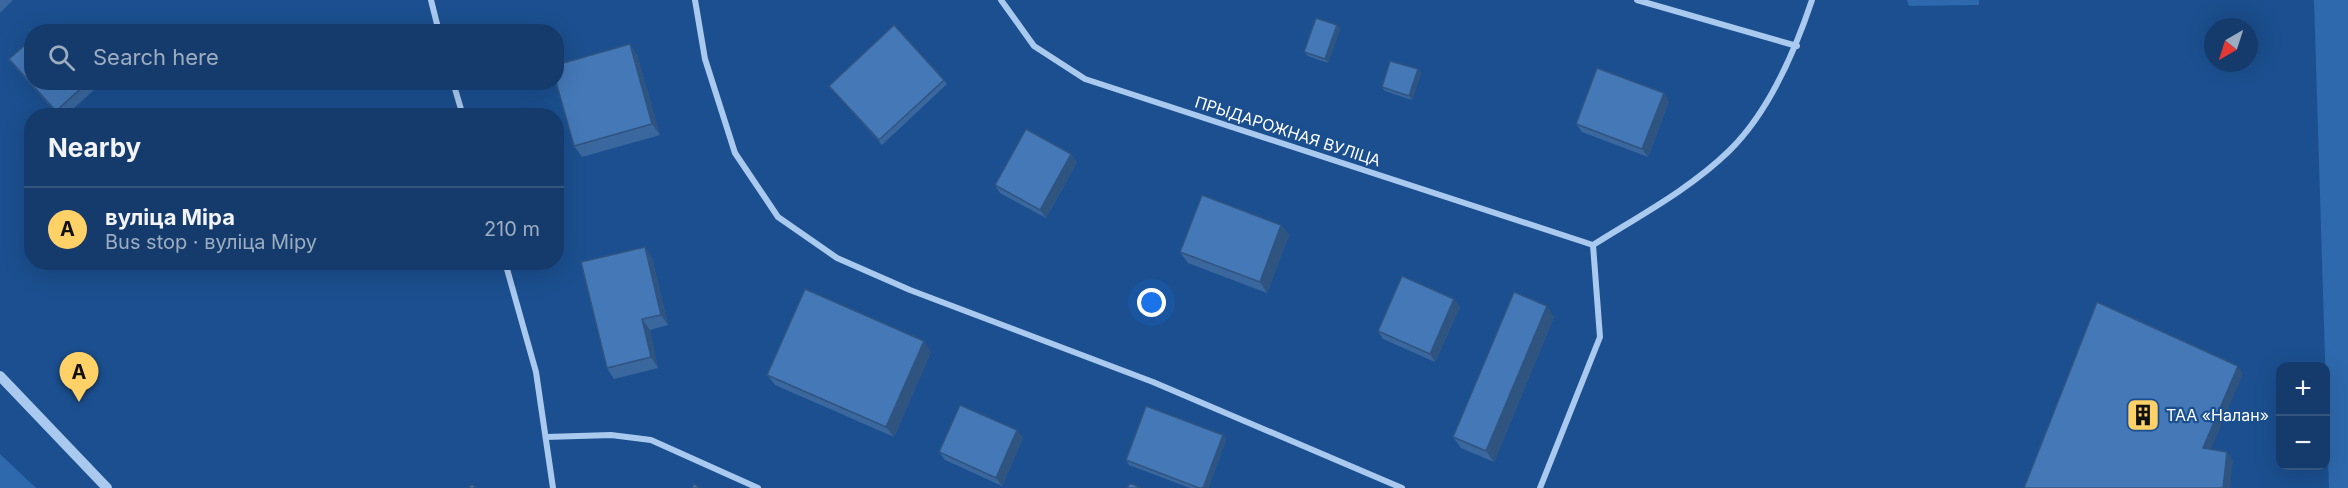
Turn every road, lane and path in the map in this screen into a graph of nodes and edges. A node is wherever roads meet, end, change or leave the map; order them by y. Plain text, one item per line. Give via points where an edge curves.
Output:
1 (431, 0) edge
2 (695, 0) edge
3 (1002, 0) edge
4 (1637, 0) edge
5 (1812, 0) edge
6 (437, 24) edge
7 (1797, 46) junction
8 (455, 90) edge
9 (461, 108) edge
10 (1593, 245) junction
11 (507, 270) edge
12 (0, 376) edge
13 (546, 437) junction
14 (107, 488) edge
15 (553, 488) edge
16 (758, 488) edge
17 (1402, 488) edge
18 (1540, 488) edge

1 - 6 street
2 - 17 street via 705,59 735,153 778,217 837,258 900,286 1153,382
3 - 10 street, ПРЫДАРОЖНАЯ ВУЛІЦА via 1034,46 1085,79
4 - 7 street
5 - 7 street
7 - 10 street via 1750,125 1729,151 1692,182
8 - 9 street
10 - 18 street via 1600,337
11 - 13 street via 536,372
12 - 14 street
13 - 15 street
13 - 16 street via 611,435 651,440

